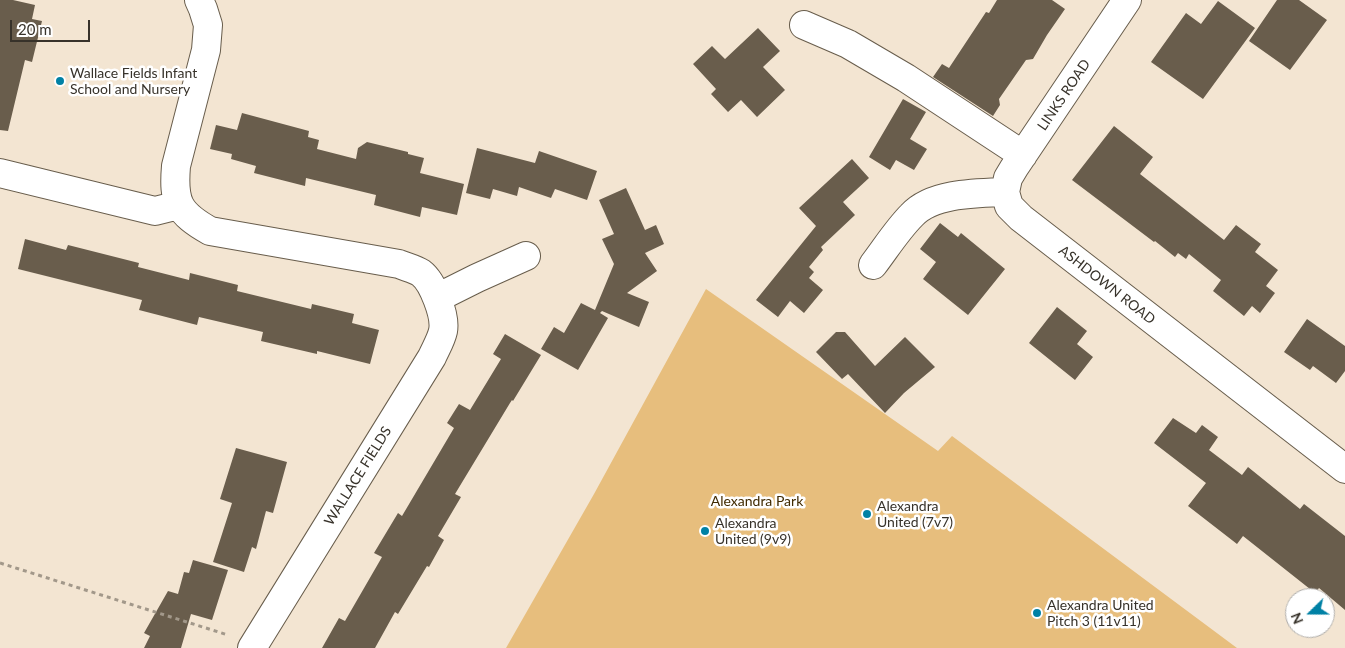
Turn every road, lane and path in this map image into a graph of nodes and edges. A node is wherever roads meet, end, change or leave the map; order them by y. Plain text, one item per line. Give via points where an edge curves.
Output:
1 (199, 0) edge
2 (1127, 0) edge
3 (804, 25) dead end
4 (1023, 155) junction
5 (0, 173) edge
6 (1005, 192) junction
7 (179, 205) junction
8 (526, 256) dead end
9 (873, 265) dead end
10 (437, 298) junction
11 (1345, 469) edge
12 (0, 563) edge
13 (242, 642) edge

1 - 7 street via 208,25 206,50 176,166 174,184
2 - 4 street, LINKS ROAD
3 - 4 street via 848,44 906,78
4 - 6 street, LINKS ROAD via 1008,178
5 - 7 street via 155,211
6 - 9 street via 967,193 932,201 913,214
6 - 11 street, ASHDOWN ROAD via 1009,206 1021,218
7 - 10 street, WALLACE FIELDS via 194,222 210,230 399,264 421,273
8 - 10 street
10 - 13 street, WALLACE FIELDS via 443,330 432,357
12 - 13 path

